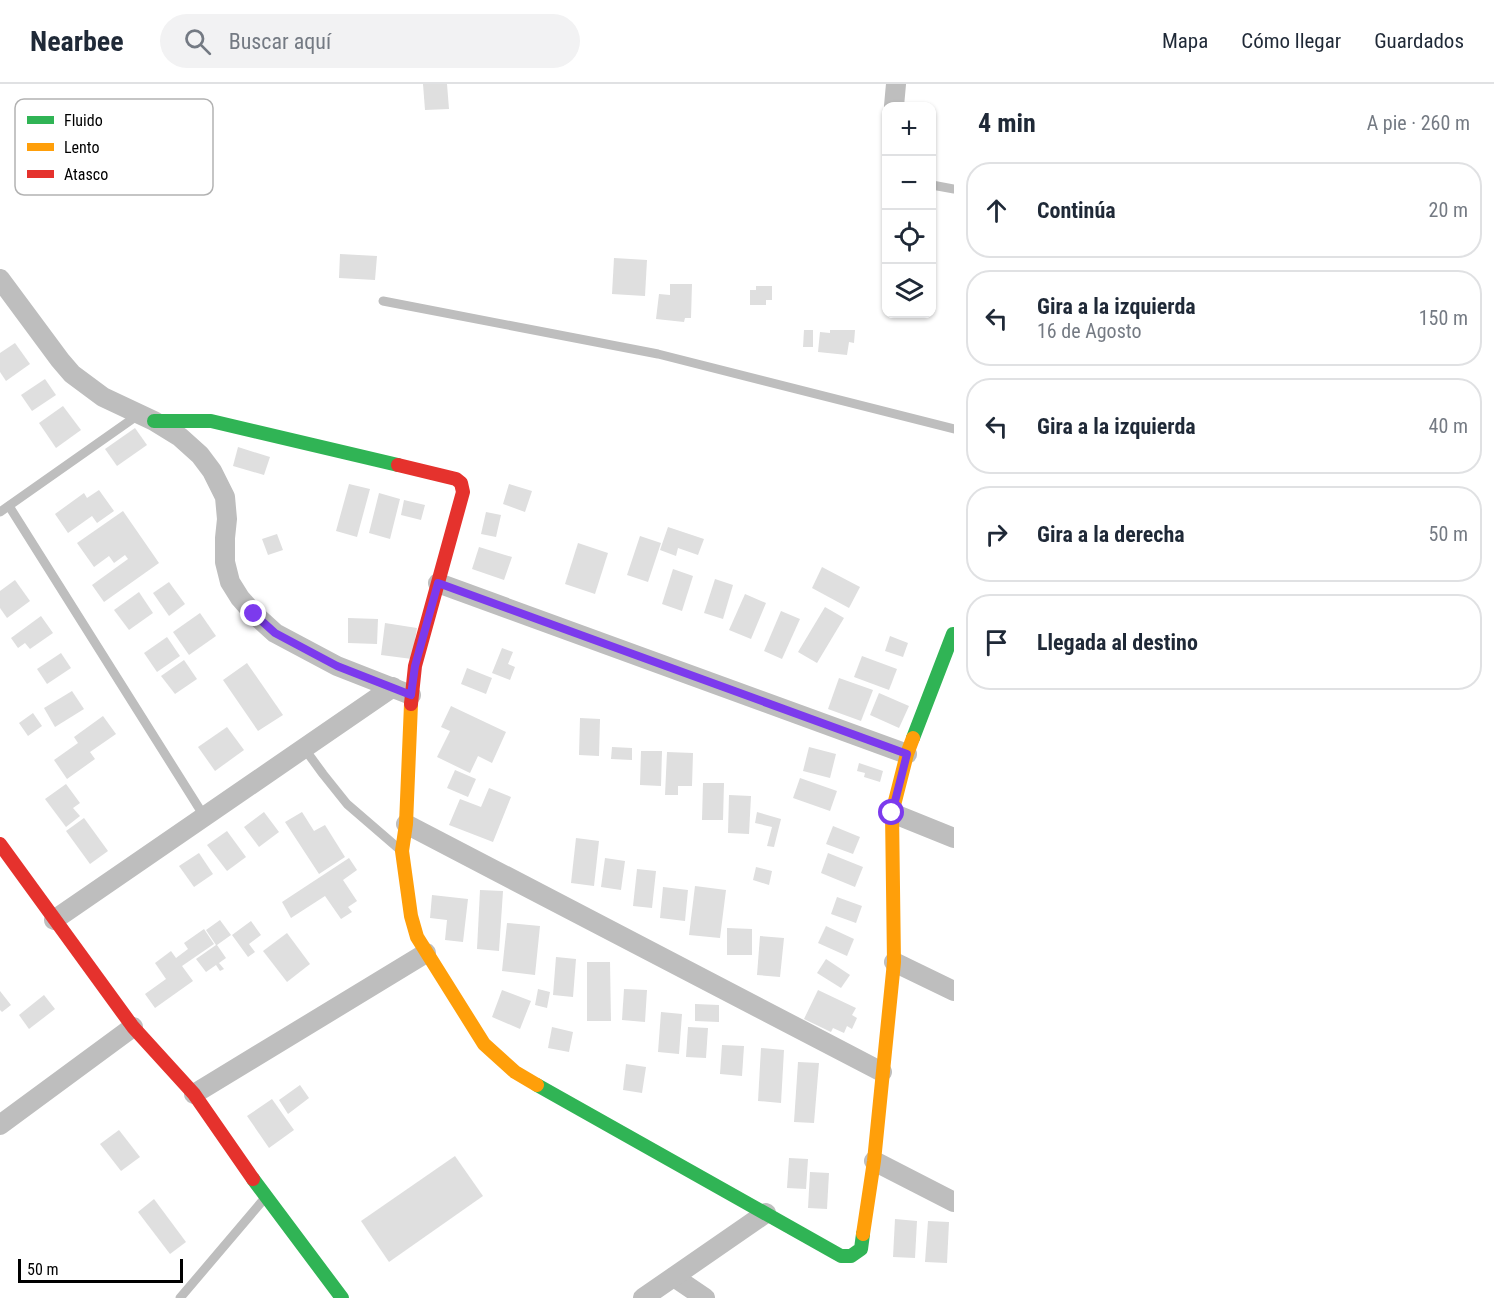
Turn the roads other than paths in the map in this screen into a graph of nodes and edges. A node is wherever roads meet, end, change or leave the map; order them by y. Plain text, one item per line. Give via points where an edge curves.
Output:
1 (896, 84) edge
2 (894, 102) edge
3 (936, 186) edge
4 (954, 189) edge
5 (0, 279) edge
6 (382, 301) dead end
7 (146, 418) junction
8 (954, 429) edge
9 (9, 506) junction
10 (0, 512) edge
11 (438, 583) junction
12 (953, 634) edge
13 (393, 687) junction
14 (411, 695) junction
15 (304, 748) junction
16 (907, 754) junction
17 (892, 813) junction
18 (204, 816) junction
19 (406, 824) junction
20 (954, 838) edge
21 (0, 844) edge
22 (402, 851) junction
23 (54, 920) junction
24 (426, 953) junction
25 (894, 962) junction
26 (954, 991) edge
27 (133, 1027) junction
28 (882, 1071) junction
29 (194, 1094) junction
30 (0, 1125) edge
31 (874, 1161) junction
32 (266, 1198) junction
33 (954, 1202) edge
34 (766, 1213) junction
35 (674, 1277) junction
36 (180, 1298) edge
37 (342, 1298) edge
38 (643, 1298) edge
39 (705, 1298) edge

1 - 2 street
3 - 4 lane
5 - 7 street via 72,374 103,397
6 - 8 lane via 658,354
7 - 9 lane
7 - 11 street via 211,421 456,479 462,492
7 - 13 street via 180,437 212,471 225,497 225,562 230,582 254,614 275,633 337,666
9 - 10 lane
9 - 18 lane
11 - 14 street
11 - 16 street
12 - 16 street
13 - 14 street
13 - 15 street
14 - 19 street
15 - 18 street
15 - 22 lane via 347,804
16 - 17 street
17 - 20 street
17 - 25 street
18 - 23 street
19 - 22 street
19 - 28 street
21 - 23 street
22 - 24 street via 411,916
23 - 27 street
24 - 29 street
24 - 34 street via 475,1032 515,1072
25 - 26 street
25 - 28 street
27 - 29 street
27 - 30 street
28 - 31 street
29 - 32 street
31 - 33 street
31 - 34 street via 861,1250 851,1256 841,1256
32 - 36 lane
32 - 37 street
34 - 35 street
35 - 38 street
35 - 39 street

